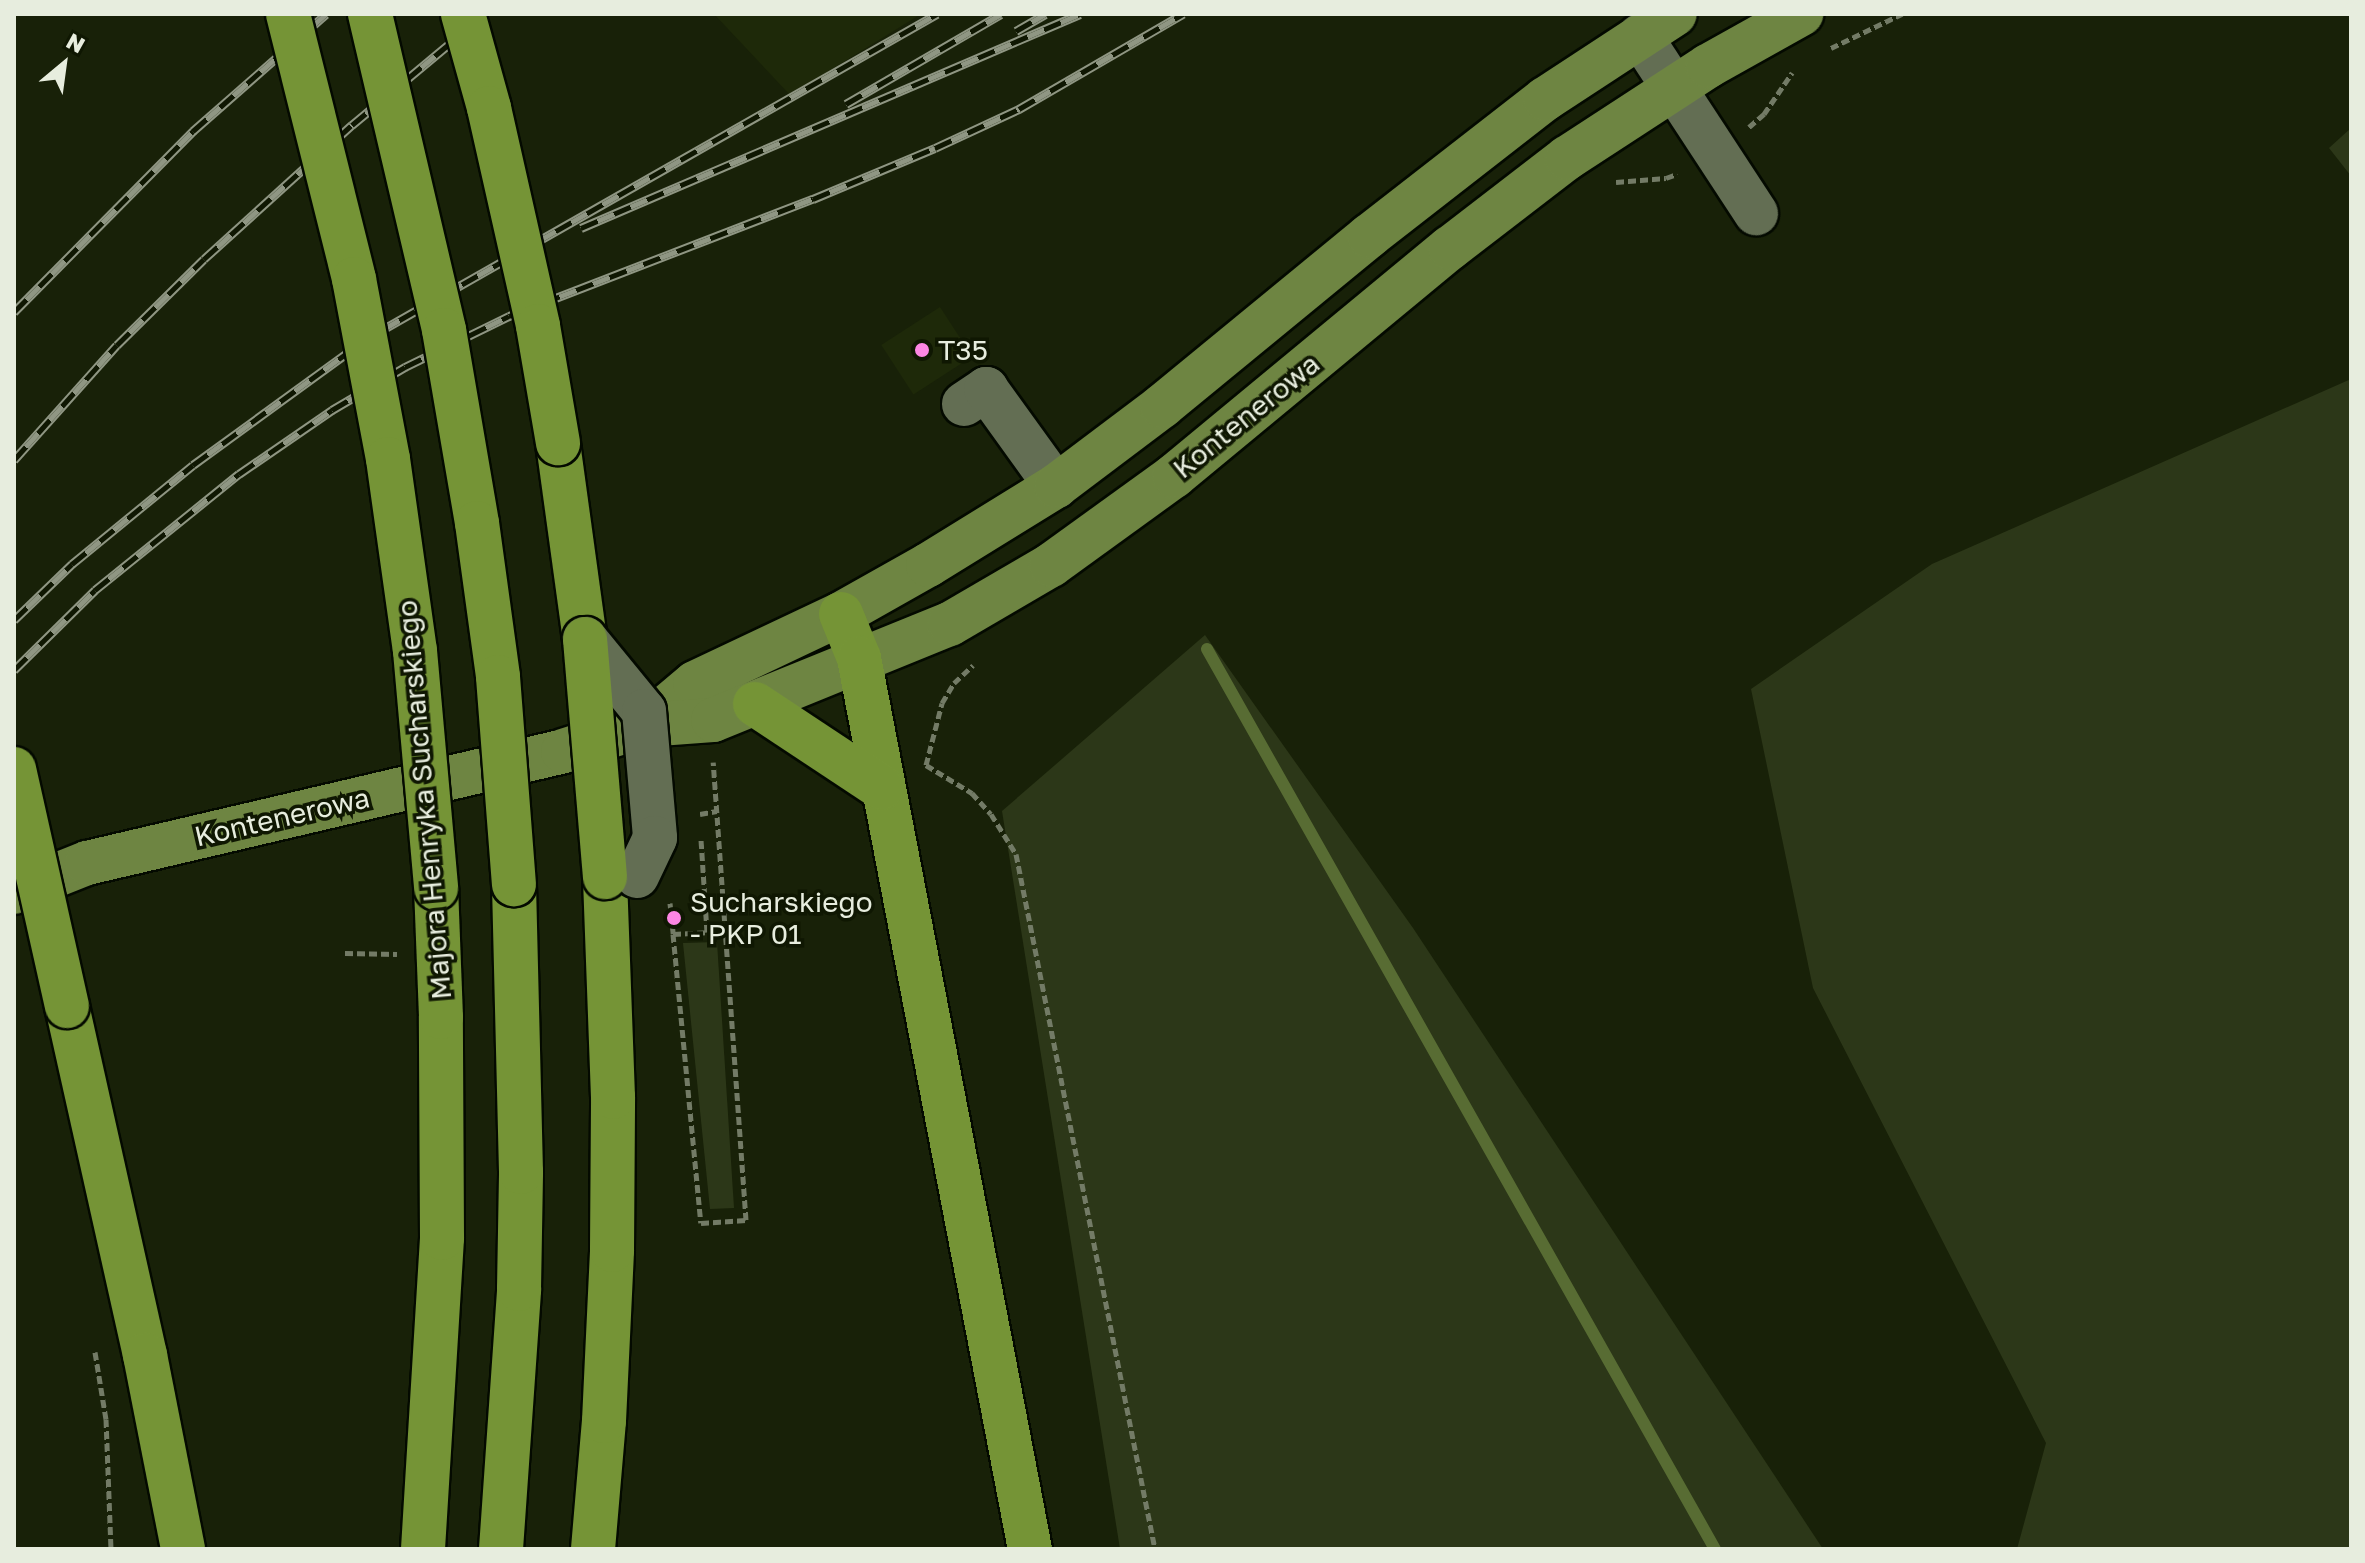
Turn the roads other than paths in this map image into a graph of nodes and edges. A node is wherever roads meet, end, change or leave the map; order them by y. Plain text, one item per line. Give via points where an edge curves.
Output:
1 (288, 14) edge
2 (370, 14) edge
3 (463, 14) edge
4 (1801, 14) edge
5 (1658, 25) edge
6 (1674, 88) junction
7 (1756, 213) dead end
8 (964, 404) dead end
9 (1056, 486) junction
10 (841, 614) junction
11 (859, 658) junction
12 (755, 704) junction
13 (645, 725) junction
14 (14, 769) edge
15 (882, 788) junction
16 (14, 892) edge
17 (183, 1549) edge
18 (423, 1549) edge
19 (501, 1549) edge
20 (593, 1549) edge
21 (1030, 1549) edge

1 - 18 highway, Majora Henryka Sucharskiego, bridge via 354,279 388,459 415,651 436,888 442,1238
2 - 19 highway, bridge via 444,330 499,692 514,884 521,1172 519,1289
3 - 20 highway, bridge via 538,326 621,877 609,939 612,1250
4 - 6 main road, Kontenerowa
5 - 6 lane
5 - 9 main road, Kontenerowa via 1545,99
6 - 7 lane
6 - 11 main road, Kontenerowa via 1567,158 1174,476 1051,565 950,624
8 - 9 lane via 986,389
9 - 10 main road, Kontenerowa
10 - 11 highway
10 - 13 main road, Kontenerowa via 695,683
11 - 12 main road, Kontenerowa
11 - 15 highway
12 - 13 main road, Kontenerowa via 713,720
12 - 15 highway
13 - 16 main road, Kontenerowa via 563,751 87,863
14 - 17 highway, bridge
15 - 21 highway

